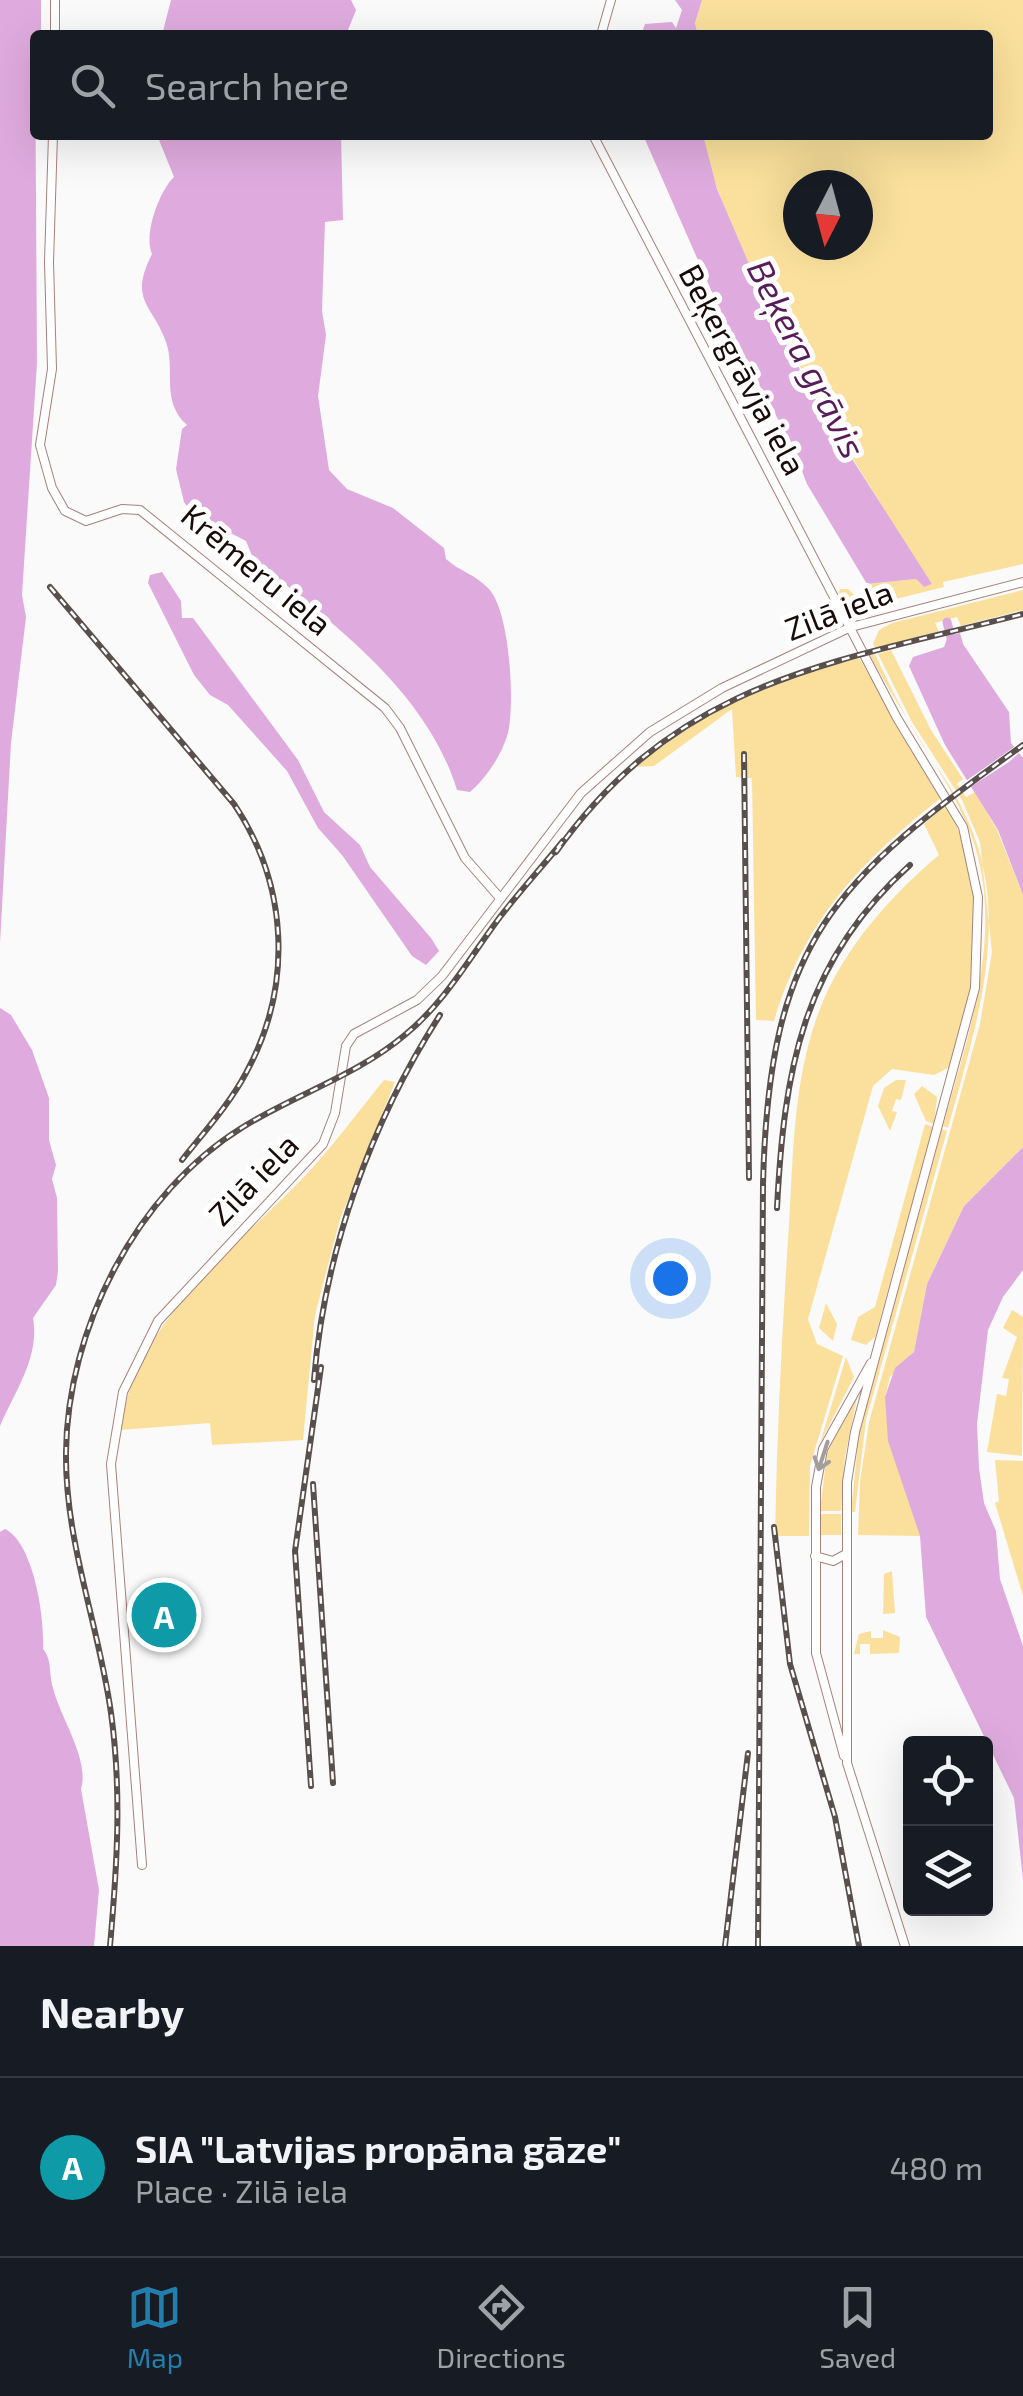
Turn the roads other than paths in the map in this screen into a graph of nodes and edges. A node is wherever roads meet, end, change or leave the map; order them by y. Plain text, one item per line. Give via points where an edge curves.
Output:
1 (55, 0) edge
2 (611, 0) edge
3 (55, 30) edge
4 (602, 30) edge
5 (53, 140) edge
6 (596, 140) edge
7 (1023, 582) edge
8 (852, 627) junction
9 (500, 898) junction
10 (875, 1354) junction
11 (846, 1554) junction
12 (815, 1556) junction
13 (846, 1763) junction
14 (142, 1865) dead end
15 (904, 1946) edge

1 - 3 street
2 - 4 street
5 - 9 street, Krēmeru iela via 52,370 40,445 52,488 66,511 86,521 140,510 362,686 400,728 465,858
6 - 8 street, Beķergrāvja iela
7 - 8 street, Zilā iela
8 - 9 street, Zilā iela via 742,677 650,732 581,792
8 - 10 street, Beķergrāvja iela via 897,718 964,827 978,911 970,1012
9 - 14 street, Zilā iela via 417,1000 354,1034 323,1144 168,1308 124,1392 112,1480
10 - 11 street via 850,1454
10 -> 12 street via 818,1466
11 - 12 street via 833,1561
11 - 13 street
12 - 13 street via 819,1672
13 - 15 street

